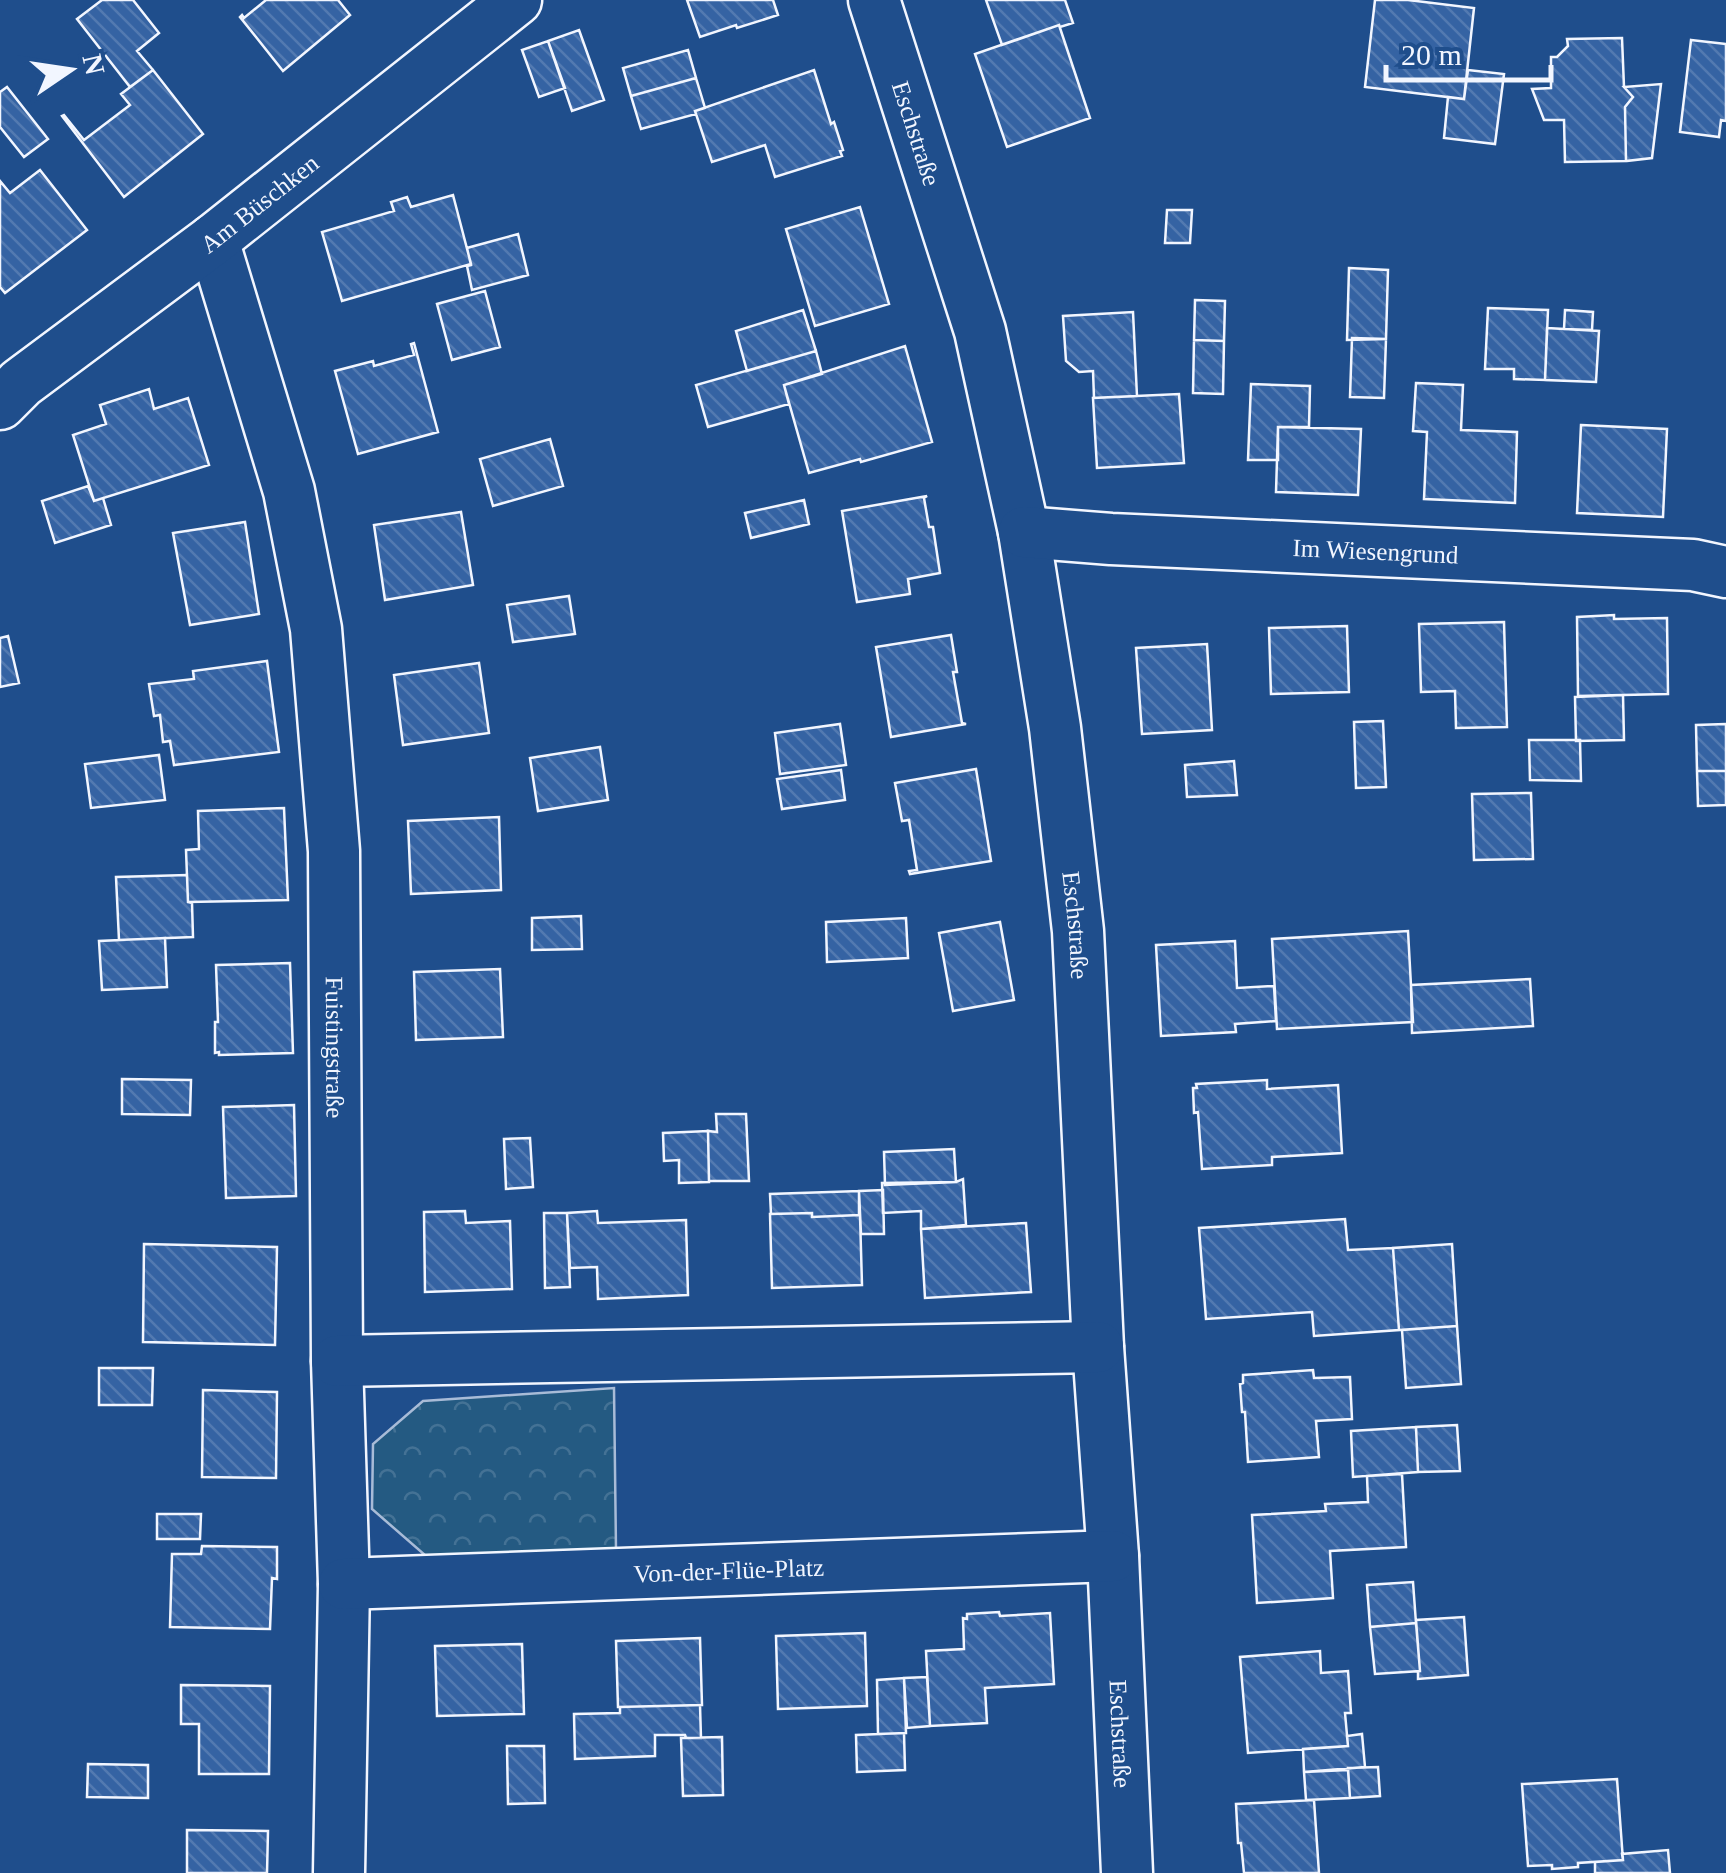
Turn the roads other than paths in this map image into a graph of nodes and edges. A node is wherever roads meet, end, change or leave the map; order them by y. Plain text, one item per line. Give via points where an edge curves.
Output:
1 (516, 0) edge
2 (874, 0) edge
3 (214, 240) junction
4 (0, 404) edge
5 (1024, 532) junction
6 (1726, 572) edge
7 (1098, 1348) junction
8 (336, 1362) junction
9 (1114, 1556) junction
10 (344, 1584) junction
11 (339, 1873) edge
12 (1127, 1873) edge

1 - 3 street, Am Büschken
2 - 5 street, Eschstraße via 980,332
3 - 4 street, Am Büschken
3 - 8 street, Fuistingstraße via 290,491 316,628 334,851
5 - 6 street, Im Wiesengrund via 1693,565
5 - 7 street, Eschstraße via 1078,931
7 - 8 street
7 - 9 street, Eschstraße
8 - 10 street, Fuistingstraße
9 - 10 street, Von-der-Flüe-Platz
9 - 12 street, Eschstraße
10 - 11 street, Fuistingstraße

